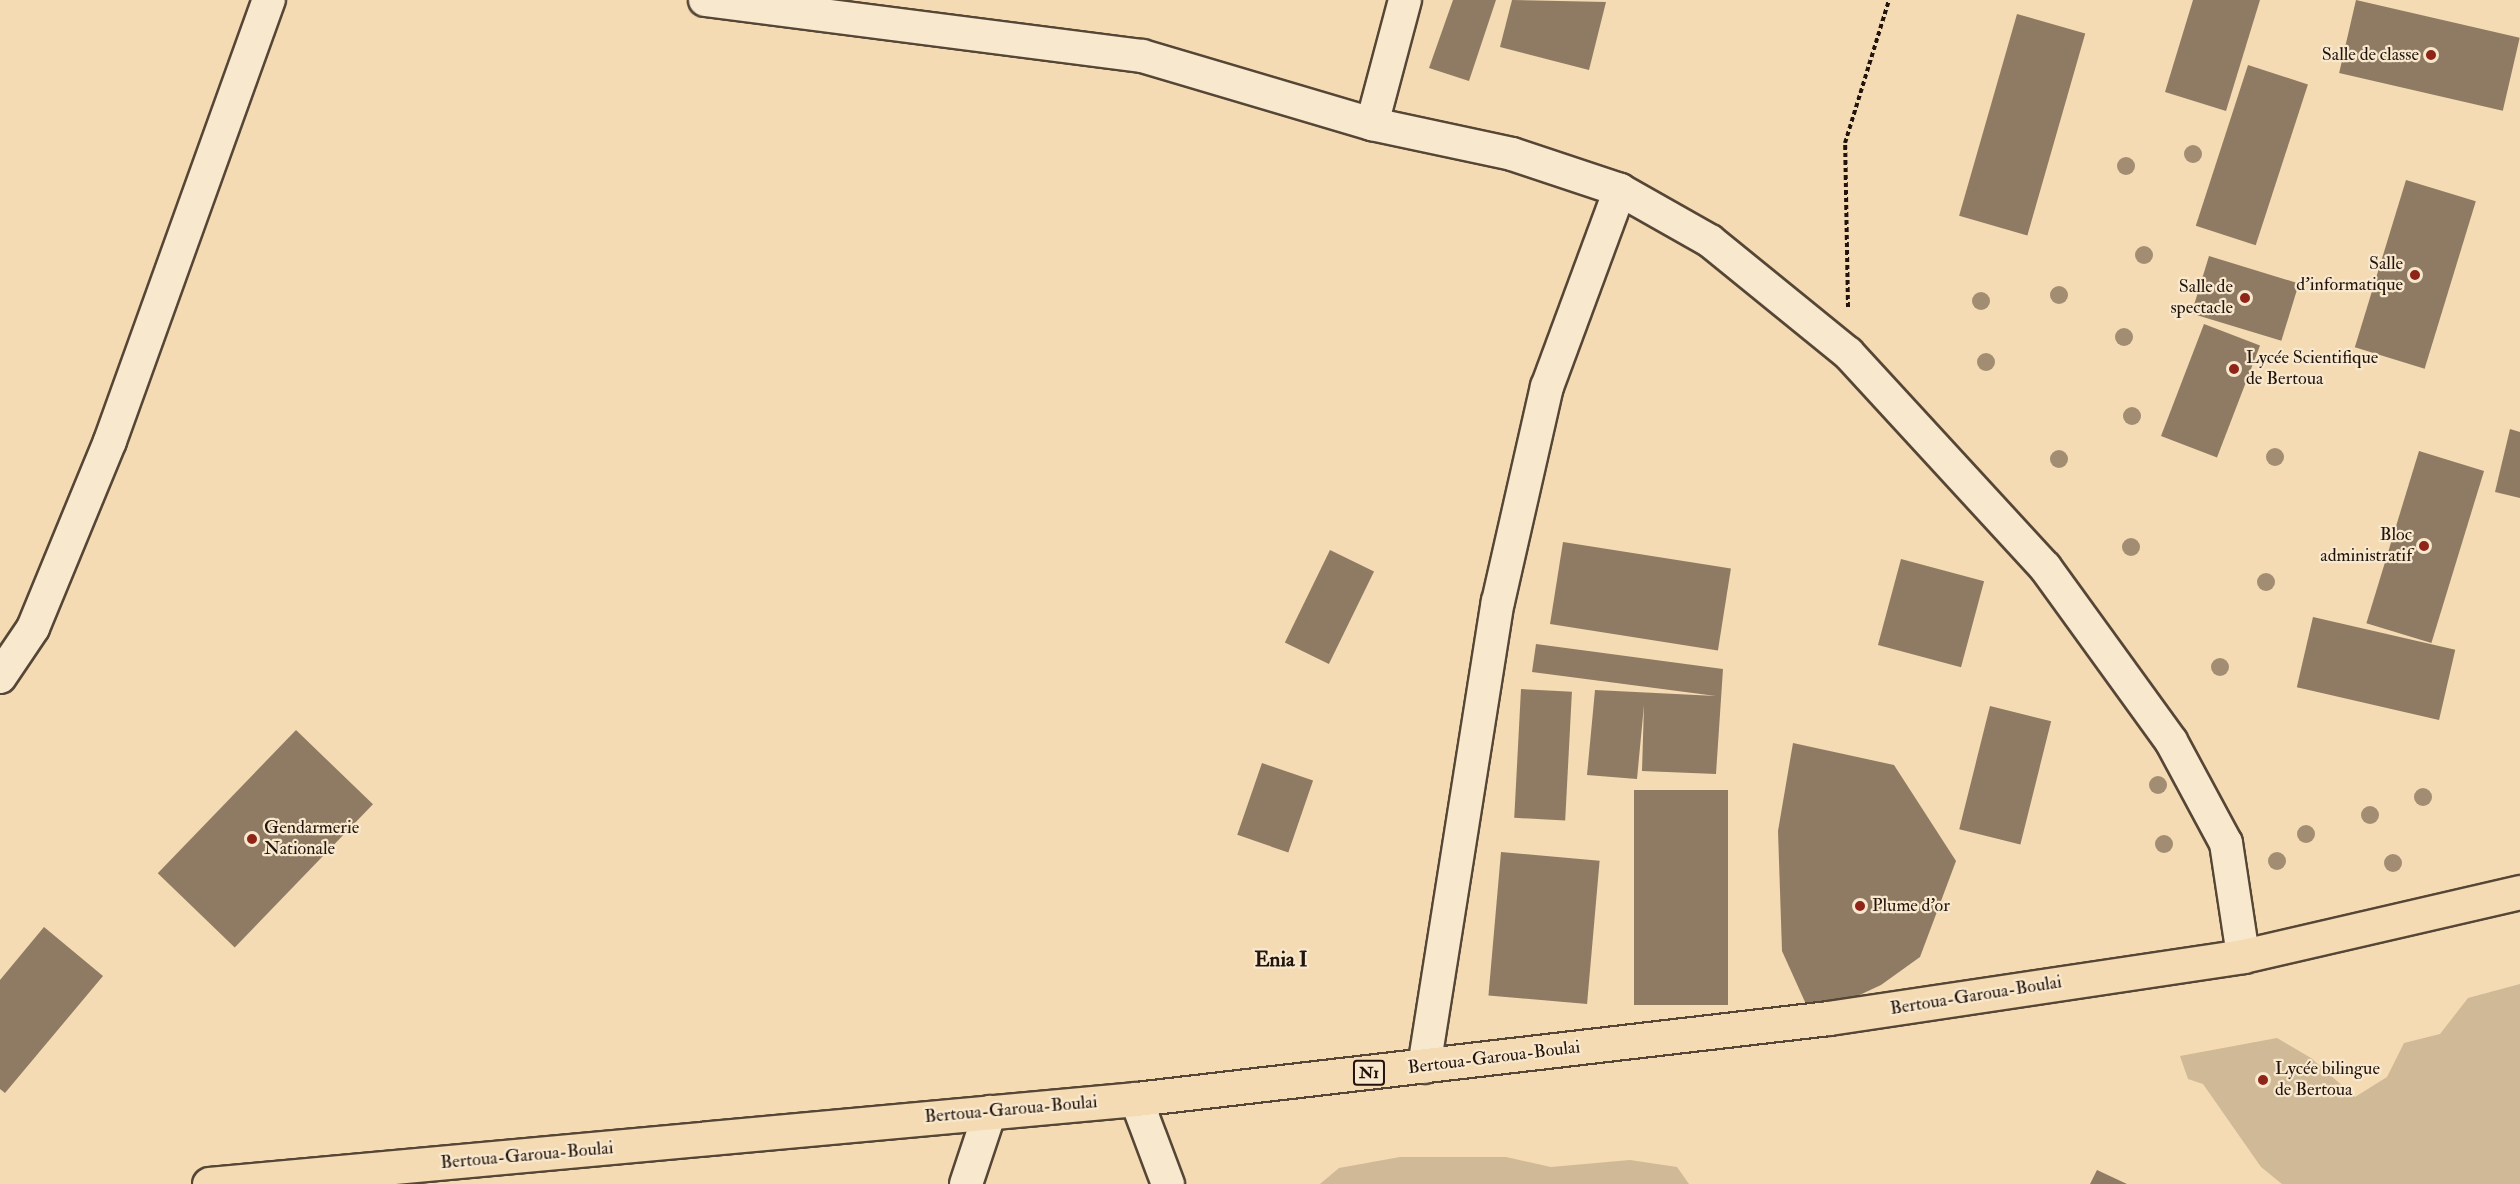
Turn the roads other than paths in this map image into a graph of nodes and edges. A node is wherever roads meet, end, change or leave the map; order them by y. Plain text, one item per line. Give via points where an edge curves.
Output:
1 (269, 0) edge
2 (705, 0) edge
3 (1405, 0) edge
4 (874, 13) edge
5 (1372, 124) junction
6 (1620, 190) junction
7 (0, 677) edge
8 (2520, 892) edge
9 (2243, 956) junction
10 (1424, 1066) junction
11 (1136, 1099) junction
12 (990, 1112) junction
13 (209, 1184) edge
14 (966, 1184) edge
15 (1168, 1184) edge

1 - 7 street via 110,441 33,628
2 - 4 street
3 - 5 street
4 - 5 street via 1142,56
5 - 6 street via 1512,154
6 - 9 street via 1710,241 1848,353 2044,567 2171,741 2226,843
6 - 10 street via 1547,387 1498,602
8 - 9 highway, Bertoua-Garoua-Boulai / N1
9 - 10 highway, Bertoua-Garoua-Boulai / N1 via 1830,1018
10 - 11 highway, Bertoua-Garoua-Boulai / N1
11 - 12 highway, Bertoua-Garoua-Boulai / N1
11 - 15 street
12 - 13 highway, Bertoua-Garoua-Boulai / N1
12 - 14 street

